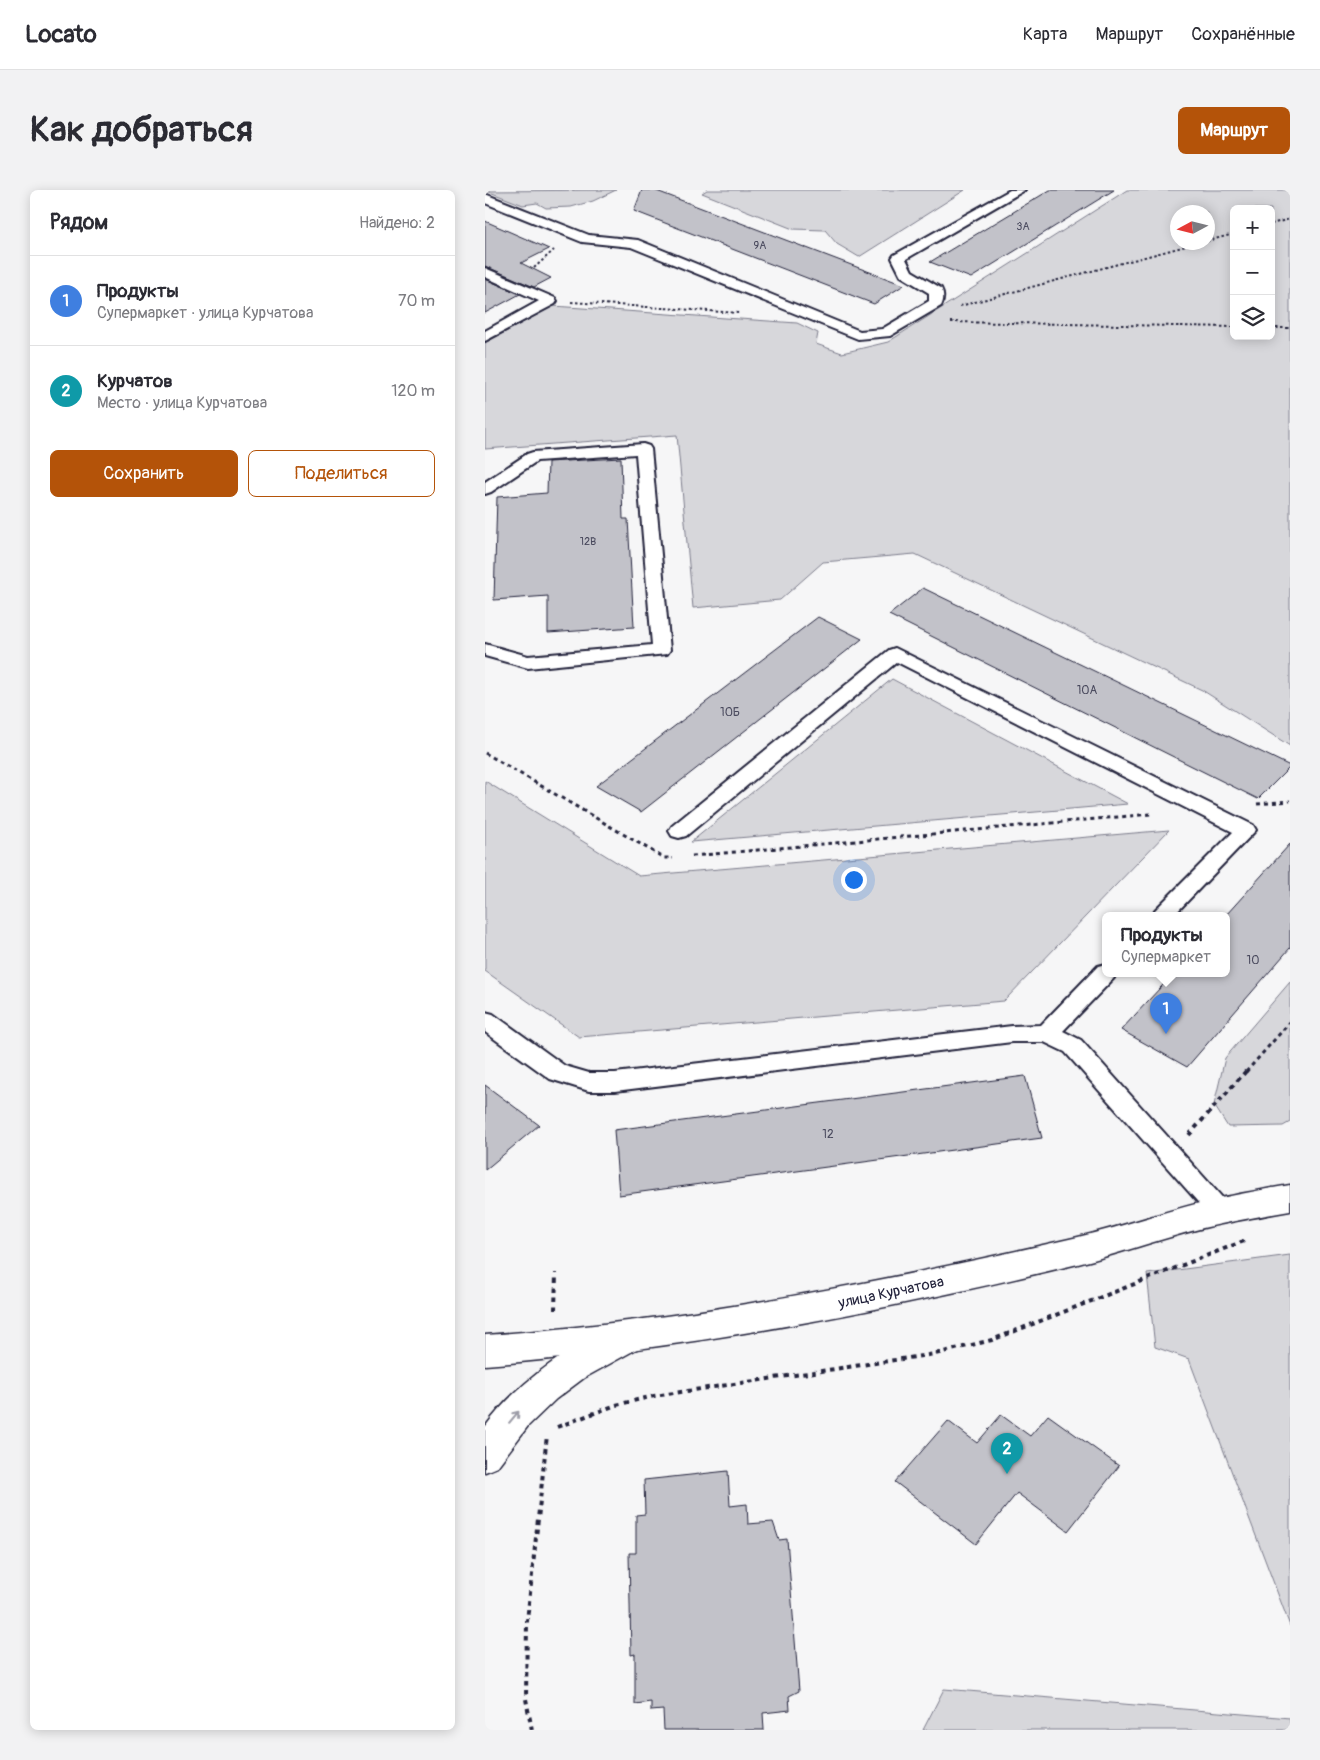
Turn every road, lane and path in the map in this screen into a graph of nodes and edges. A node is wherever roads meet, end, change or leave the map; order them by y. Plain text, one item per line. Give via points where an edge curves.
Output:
1 (1019, 190) edge
2 (485, 198) edge
3 (1290, 219) edge
4 (1275, 223) edge
5 (572, 233) junction
6 (1230, 235) edge
7 (1215, 239) edge
8 (1171, 250) edge
9 (485, 272) edge
10 (516, 286) junction
11 (550, 301) junction
12 (739, 314) dead end
13 (906, 321) junction
14 (1230, 327) edge
15 (1275, 328) edge
16 (1290, 328) edge
17 (485, 336) edge
18 (485, 489) edge
19 (485, 650) edge
20 (485, 753) edge
21 (1290, 801) edge
22 (1204, 809) junction
23 (679, 831) dead end
24 (683, 857) dead end
25 (673, 858) dead end
26 (1165, 912) edge
27 (1102, 976) edge
28 (485, 1020) edge
29 (1290, 1022) edge
30 (1047, 1032) junction
31 (1171, 1156) junction
32 (1290, 1198) edge
33 (1221, 1212) junction
34 (1249, 1239) dead end
35 (556, 1273) dead end
36 (555, 1310) dead end
37 (630, 1336) junction
38 (485, 1350) edge
39 (485, 1456) edge
40 (532, 1730) edge

1 - 13 lane via 899,258 907,273 936,291 936,303
2 - 5 lane
3 - 4 path
5 - 10 path
5 - 13 lane via 587,238 633,243 858,335 885,333
6 - 7 path
8 - 13 path
9 - 10 lane
10 - 11 lane
11 - 12 path
11 - 17 lane
13 - 14 path
15 - 16 path
18 - 19 lane via 533,457 643,449 661,650 528,662
20 - 25 path via 664,858
21 - 22 path
22 - 23 lane via 895,654
22 - 24 path
22 - 26 lane via 1246,830
27 - 30 lane
28 - 30 lane via 558,1073 589,1082 615,1082
29 - 31 path
30 - 31 lane via 1073,1046
31 - 33 lane
32 - 33 street, улица Курчатова
33 - 37 street, улица Курчатова via 1080,1250 850,1301
34 - 40 path via 992,1340 935,1354 654,1396 616,1405 547,1430 527,1621 526,1699
35 - 36 path
37 - 38 street, улица Курчатова
39 -> 37 street via 527,1403 547,1385

